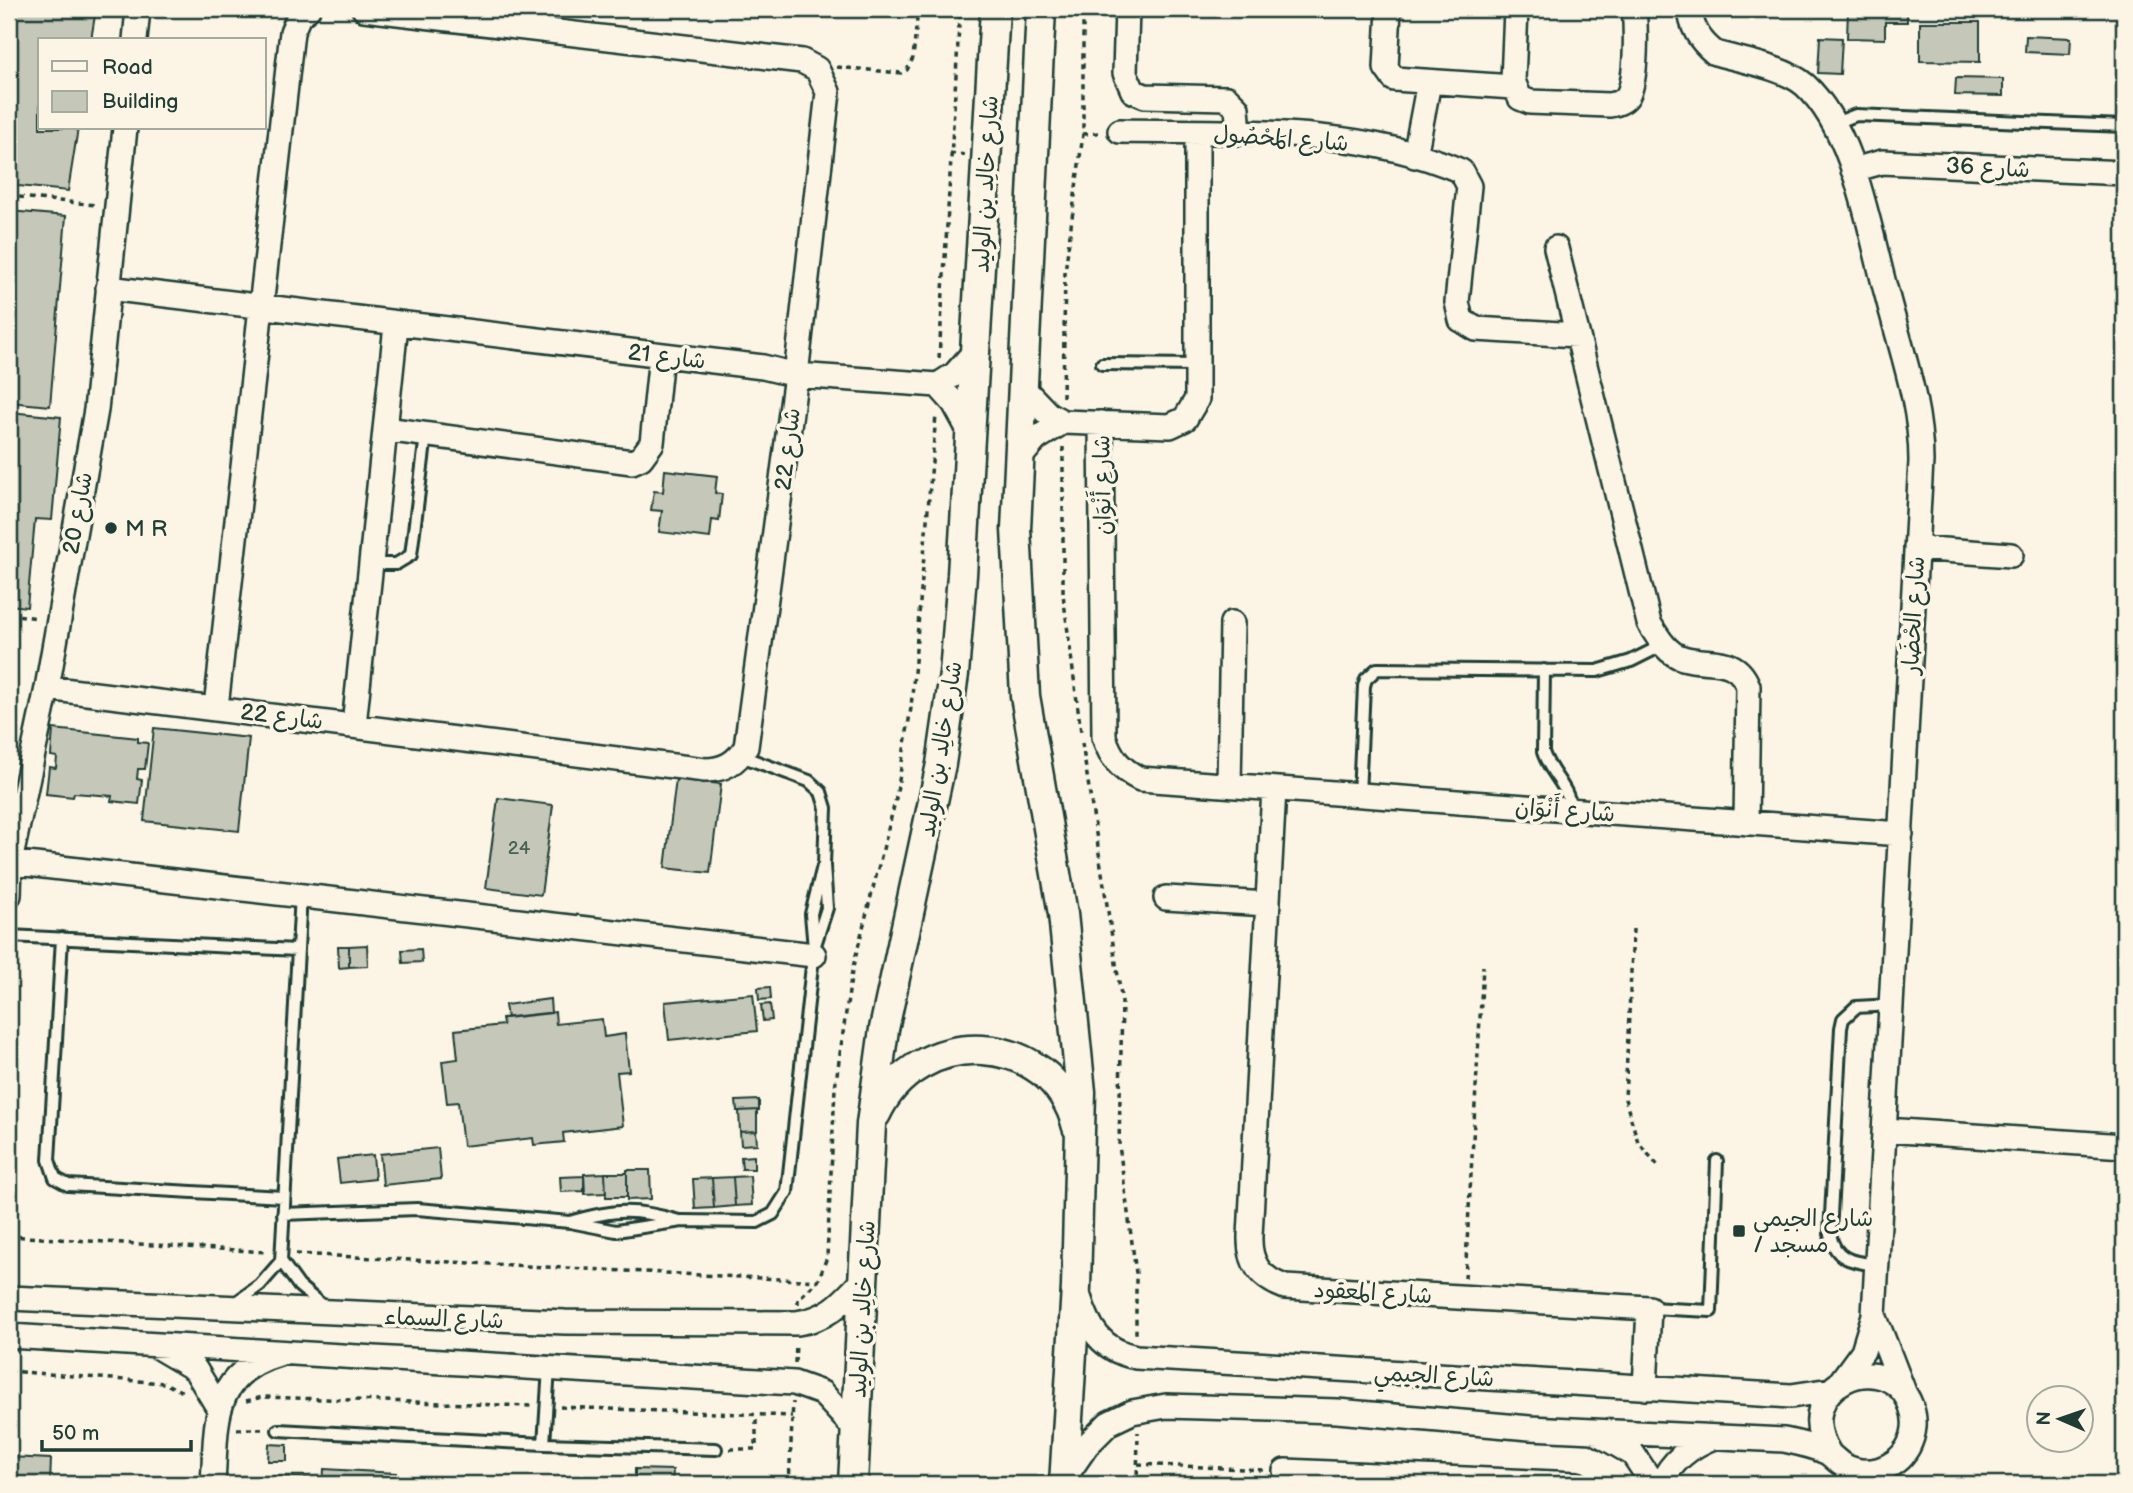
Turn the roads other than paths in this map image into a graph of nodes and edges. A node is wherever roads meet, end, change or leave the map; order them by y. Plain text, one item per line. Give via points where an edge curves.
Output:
1 (138, 9) edge
2 (308, 9) edge
3 (364, 9) edge
4 (995, 9) edge
5 (1041, 9) edge
6 (1127, 9) edge
7 (1389, 9) edge
8 (1516, 9) edge
9 (1634, 9) edge
10 (1690, 9) edge
11 (135, 38) edge
12 (1429, 82) junction
13 (1513, 87) junction
14 (1833, 124) junction
15 (2124, 126) edge
16 (125, 130) edge
17 (1120, 131) dead end
18 (1197, 133) junction
19 (1239, 133) junction
20 (1415, 156) junction
21 (1853, 170) junction
22 (2124, 173) edge
23 (1556, 248) dead end
24 (108, 289) junction
25 (261, 309) junction
26 (396, 325) junction
27 (1577, 335) junction
28 (975, 350) junction
29 (661, 355) junction
30 (1102, 364) dead end
31 (1197, 365) junction
32 (796, 375) junction
33 (938, 385) junction
34 (1021, 386) junction
35 (1063, 422) junction
36 (1101, 423) junction
37 (385, 429) junction
38 (971, 433) junction
39 (426, 435) junction
40 (1018, 460) junction
41 (1916, 548) junction
42 (2011, 555) dead end
43 (371, 564) junction
44 (1232, 623) dead end
45 (1663, 645) junction
46 (1544, 670) junction
47 (47, 688) junction
48 (216, 707) junction
49 (354, 725) junction
50 (741, 756) junction
51 (1228, 785) junction
52 (1274, 789) junction
53 (1359, 795) junction
54 (1571, 810) junction
55 (1746, 823) junction
56 (1901, 834) junction
57 (10, 862) edge
58 (301, 894) junction
59 (9, 895) edge
60 (1166, 898) dead end
61 (1268, 904) junction
62 (9, 936) edge
63 (62, 939) junction
64 (297, 950) junction
65 (814, 952) junction
66 (1892, 1005) junction
67 (872, 1124) junction
68 (1885, 1130) junction
69 (2124, 1146) edge
70 (1081, 1147) junction
71 (1717, 1161) dead end
72 (284, 1197) junction
73 (283, 1214) junction
74 (570, 1222) junction
75 (681, 1222) junction
76 (281, 1257) junction
77 (1877, 1265) junction
78 (863, 1280) junction
79 (1076, 1287) junction
80 (9, 1298) edge
81 (1648, 1308) junction
82 (224, 1310) junction
83 (336, 1314) junction
84 (1874, 1315) junction
85 (9, 1336) edge
86 (152, 1345) junction
87 (285, 1352) junction
88 (549, 1368) junction
89 (1836, 1385) junction
90 (1645, 1388) junction
91 (1905, 1395) junction
92 (227, 1421) junction
93 (278, 1430) road end
94 (856, 1430) junction
95 (1593, 1432) junction
96 (1718, 1435) junction
97 (544, 1444) junction
98 (716, 1449) road end
99 (1831, 1456) junction
100 (1900, 1458) junction
101 (1285, 1471) road end
102 (1064, 1480) edge
103 (1474, 1482) edge
104 (214, 1484) edge
105 (853, 1484) edge
106 (1577, 1484) edge
107 (1653, 1484) edge
108 (1661, 1484) edge
109 (1847, 1484) edge
110 (1882, 1484) edge

1 - 11 street
2 - 25 street, شارع 22 via 292,32
3 - 32 street, شارع 22 via 810,64 823,76 828,92
4 - 28 street, شارع خالِد بن الوليد
5 - 34 street, شارع خالِد بن الوليد
6 - 19 street via 1125,73 1129,86 1145,96 1227,98 1237,108
7 - 12 street via 1387,73 1399,80
8 - 13 street
9 - 13 street via 1631,85 1620,103 1530,102 1520,98
10 - 14 street, شارع الحْضَار via 1694,29 1706,46 1803,83
12 - 13 street
12 - 20 street
14 - 15 lane via 1856,116
14 - 21 street, شارع الحْضَار
16 - 24 street, شارع 20
17 - 18 street
18 - 19 street, شارع المَحْصُول
18 - 31 street, شارع المَحْصُول
19 - 20 street, شارع المَحْصُول via 1326,138
20 - 27 street, شارع المَحْصُول via 1461,171 1468,180 1457,302 1461,320 1476,329
21 - 22 street, شارع 36 via 1882,162
21 - 41 street, شارع الحْضَار via 1919,418
23 - 27 street
24 - 25 street, شارع 21
24 - 47 street, شارع 20 via 96,410
25 - 26 street, شارع 21
25 - 48 street, شارع 22
26 - 29 street, شارع 21
26 - 37 street
27 - 45 street via 1641,598
28 - 33 street via 955,374
28 - 38 street, شارع خالِد بن الوليد
29 - 32 street, شارع 21
29 - 39 street via 652,443 632,462
30 - 31 lane
31 - 36 street, شارع المَحْصُول via 1197,399 1185,419 1170,426
32 - 33 street, شارع 21
32 - 50 street, شارع 22 via 750,738
33 - 38 street
34 - 35 street via 1048,414
34 - 40 street, شارع خالِد بن الوليد
35 - 36 street, شارع المَحْصُول
35 - 40 street via 1047,429
36 - 51 street, شارع أَنْوَان via 1104,737 1108,751 1116,763 1140,779
37 - 39 street
37 - 43 street
38 - 67 street, شارع خالِد بن الوليد via 949,713 894,976
39 - 43 lane via 411,555 396,565
40 - 70 street, شارع خالِد بن الوليد via 1020,642 1034,755 1063,914 1077,1046
41 - 42 street
41 - 56 street, شارع الحْضَار
43 - 49 street
44 - 51 street
45 - 46 lane via 1609,669
45 - 55 street via 1682,658 1729,663 1744,676 1750,696
46 - 53 lane via 1384,668 1370,673 1364,686
46 - 54 lane via 1543,752 1546,764 1567,791
47 - 48 street, شارع 22
47 - 57 street, شارع 20
48 - 49 street, شارع 22
49 - 50 street, شارع 22 via 705,770 724,767
50 - 65 lane via 801,777 821,792 826,808 827,908
51 - 52 street, شارع أَنْوَان
52 - 53 street, شارع أَنْوَان
52 - 61 street, شارع المعقود
53 - 54 street, شارع أَنْوَان
54 - 55 street, شارع أَنْوَان
55 - 56 street, شارع أَنْوَان
56 - 66 street, شارع الحْضَار
57 - 58 street
57 - 59 street, شارع 20
58 - 64 lane
58 - 65 street
60 - 61 street
61 - 81 street, شارع المعقود via 1250,1236 1253,1263 1261,1275 1285,1287
62 - 63 lane
63 - 64 lane
63 - 72 lane via 49,1160 55,1178 68,1185
64 - 72 lane
65 - 75 lane via 783,1200 773,1214 757,1222
66 - 68 street, شارع الحْضَار
66 - 77 lane via 1856,1007 1840,1028 1830,1234 1834,1249 1845,1259
67 - 70 street via 881,1102 915,1066 961,1049 986,1049 1032,1065 1051,1081 1066,1100
67 - 78 street, شارع خالِد بن الوليد
68 - 69 street
68 - 77 street, شارع الحْضَار
70 - 79 street, شارع خالِد بن الوليد
71 - 81 lane, شارع المعقود via 1711,1311
72 - 73 lane
73 - 74 lane via 417,1209
73 - 76 lane
74 - 75 lane via 616,1231
74 - 75 lane via 623,1210
76 - 82 lane via 249,1295
76 - 83 lane via 310,1297
77 - 84 street, شارع الحْضَار
78 - 83 street, شارع السماء via 832,1311 797,1322 565,1322
78 - 94 street, شارع خالِد بن الوليد
79 - 90 street, شارع الجيمي via 1093,1333 1110,1349 1136,1357
79 - 102 street, شارع خالِد بن الوليد
80 - 82 street, شارع السماء
81 - 90 street
82 - 83 street, شارع السماء
84 - 89 street, شارع الحْضَار via 1863,1351
84 - 91 street, شارع الحْضَار
85 - 86 street, شارع السماء
86 - 87 street, شارع السماء
86 - 92 street via 195,1369
87 - 88 street, شارع السماء
87 - 92 street via 251,1365 237,1377
88 - 94 street, شارع السماء via 794,1383 822,1393
88 - 97 lane
89 - 90 street, شارع الجيمي via 1791,1396
89 - 91 street via 1854,1376 1883,1377
89 - 99 street via 1824,1399 1818,1421
91 - 100 street via 1913,1412 1914,1432
92 - 104 street
93 - 97 lane
94 - 105 street, شارع خالِد بن الوليد
95 - 96 street, شارع الجيمي
95 - 102 street, شارع الجيمي via 1337,1411 1166,1406 1132,1412 1109,1423 1087,1445
95 - 107 street via 1615,1440 1633,1454
96 - 99 street, شارع الجيمي via 1784,1440
96 - 108 street via 1680,1456
97 - 98 lane
99 - 100 street via 1867,1472
99 - 109 street
100 - 110 street
101 - 103 street
103 - 106 street

